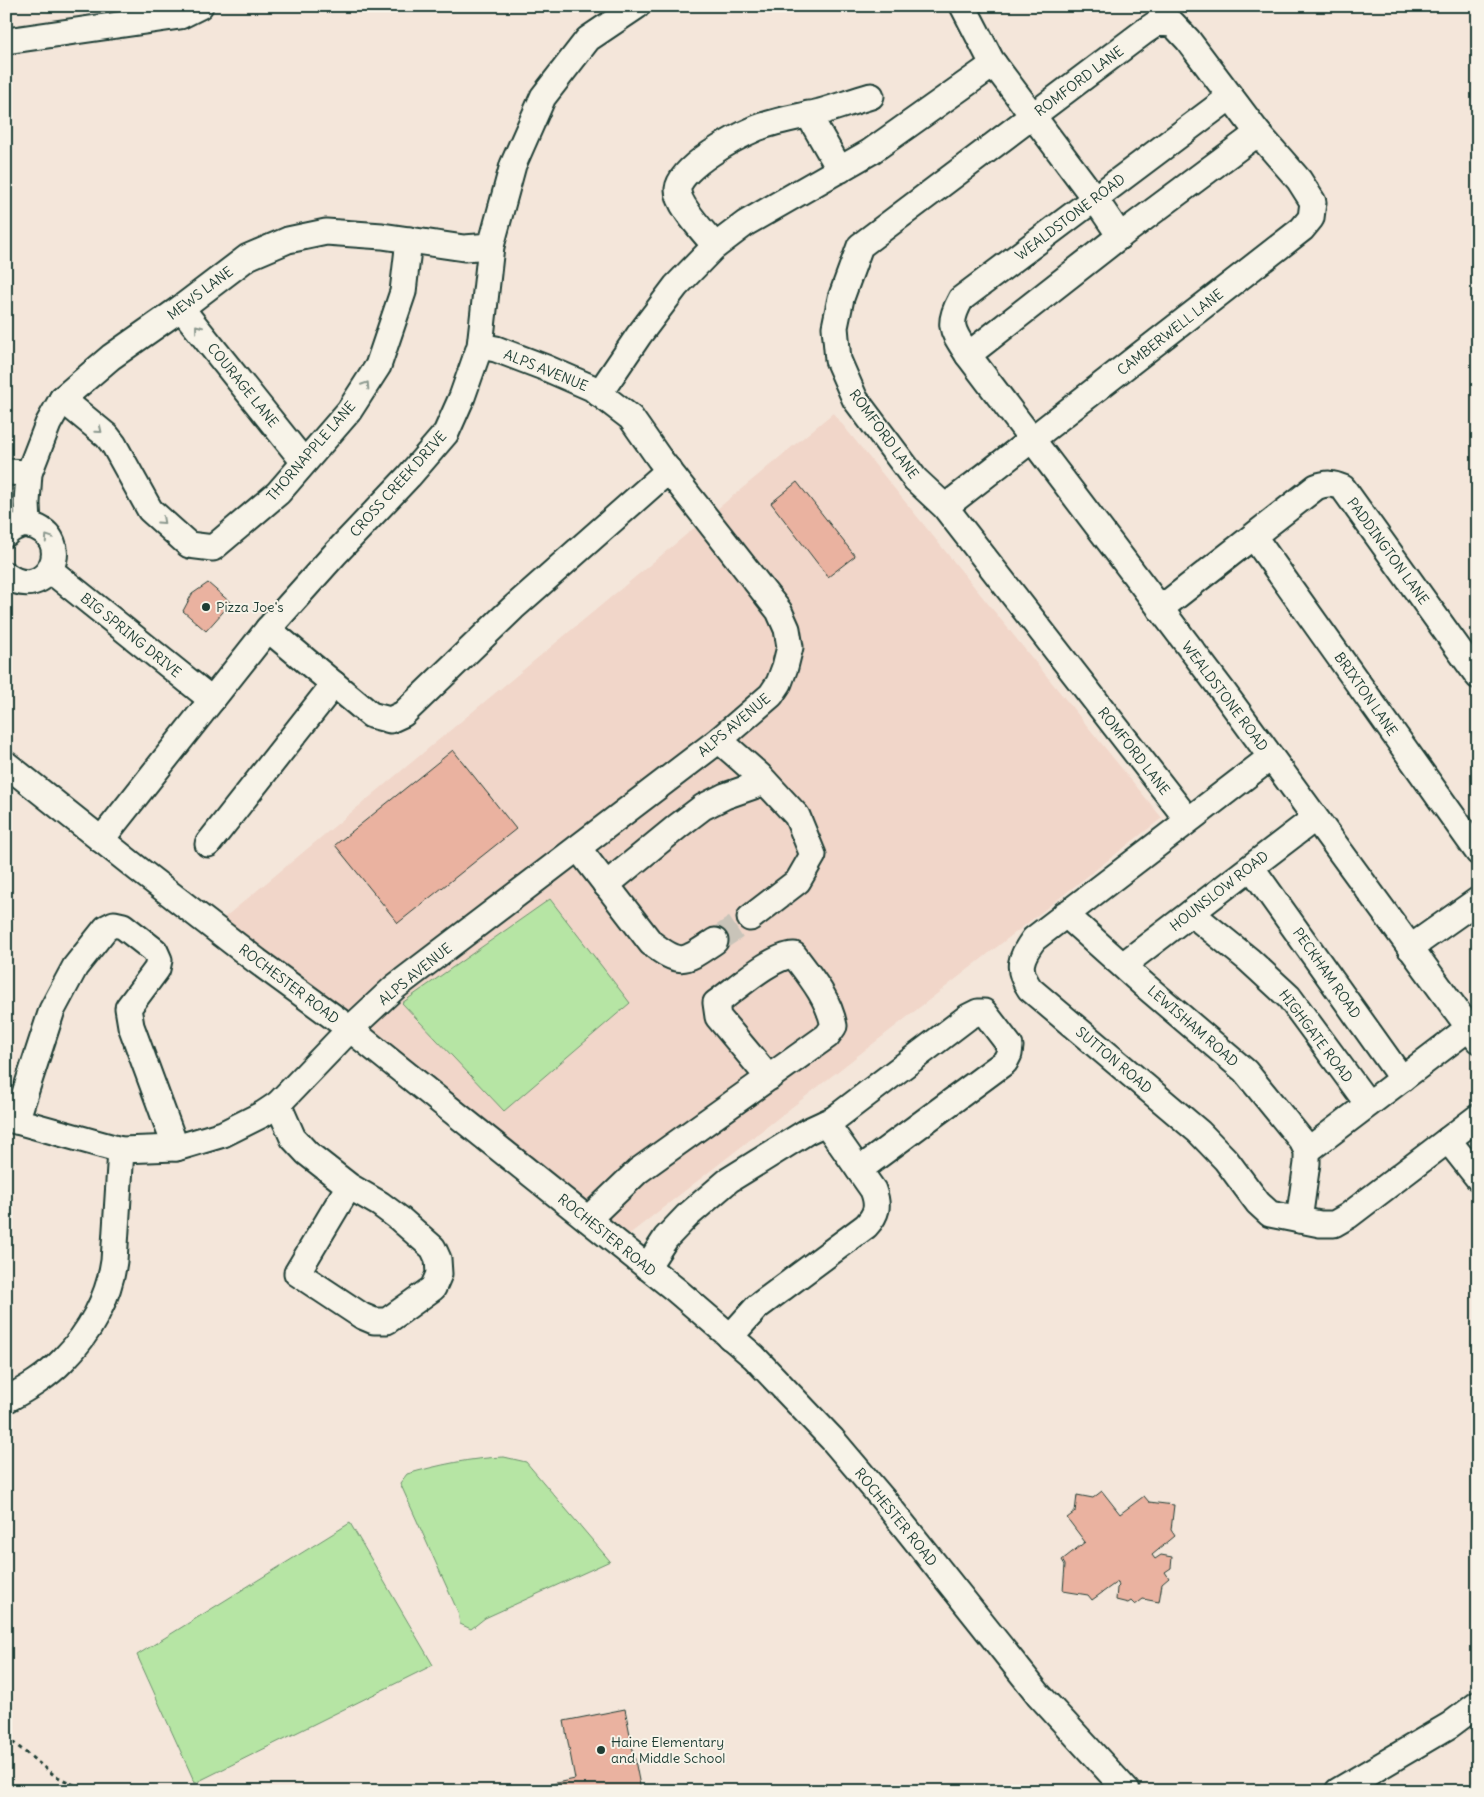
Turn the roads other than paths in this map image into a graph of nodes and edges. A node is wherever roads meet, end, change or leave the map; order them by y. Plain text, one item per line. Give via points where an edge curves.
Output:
1 (200, 6) edge
2 (637, 6) edge
3 (963, 6) edge
4 (6, 41) edge
5 (994, 64) junction
6 (871, 96) dead end
7 (1230, 97) junction
8 (808, 114) junction
9 (1033, 115) junction
10 (1258, 133) junction
11 (840, 170) junction
12 (1096, 199) junction
13 (1120, 236) junction
14 (409, 240) junction
15 (491, 246) junction
16 (715, 246) junction
17 (181, 308) junction
18 (480, 346) junction
19 (968, 355) junction
20 (599, 394) junction
21 (62, 399) junction
22 (1032, 440) junction
23 (304, 462) junction
24 (669, 470) junction
25 (18, 473) edge
26 (945, 507) junction
27 (17, 529) edge
28 (1254, 537) junction
29 (50, 570) junction
30 (6, 576) edge
31 (1160, 609) junction
32 (268, 629) junction
33 (1478, 676) edge
34 (334, 684) junction
35 (212, 700) junction
36 (719, 740) junction
37 (1271, 757) junction
38 (6, 764) edge
39 (765, 782) junction
40 (1315, 818) junction
41 (1188, 820) junction
42 (100, 840) junction
43 (208, 844) dead end
44 (578, 848) junction
45 (1478, 852) edge
46 (1251, 867) junction
47 (606, 885) junction
48 (1478, 900) edge
49 (1191, 913) junction
50 (1065, 914) junction
51 (750, 918) tunnel mouth
52 (715, 941) tunnel mouth
53 (1410, 948) junction
54 (1123, 965) junction
55 (350, 1029) junction
56 (1475, 1030) edge
57 (769, 1078) junction
58 (1402, 1079) junction
59 (278, 1104) junction
60 (1368, 1104) junction
61 (1478, 1117) edge
62 (11, 1120) edge
63 (826, 1123) junction
64 (1448, 1140) junction
65 (176, 1148) junction
66 (121, 1150) junction
67 (1307, 1151) junction
68 (859, 1170) junction
69 (1478, 1178) edge
70 (349, 1186) junction
71 (588, 1220) junction
72 (1299, 1220) junction
73 (647, 1267) junction
74 (730, 1337) junction
75 (6, 1400) edge
76 (1478, 1704) edge
77 (1127, 1791) edge
78 (1338, 1791) edge

1 - 4 street via 180,16
2 - 15 street, CROSS CREEK DRIVE via 588,39 543,97 512,165
3 - 5 street
5 - 9 street
5 - 11 street
6 - 8 street
7 - 9 street, ROMFORD LANE via 1173,24 1157,22
7 - 10 street, ROMFORD LANE
7 - 12 street, WEALDSTONE ROAD
8 - 11 street
8 - 16 street via 756,128 710,154 685,174 680,182 679,198
9 - 12 street
9 - 26 street, ROMFORD LANE via 860,246 841,298 835,327 838,360 855,399 915,479
10 - 13 street
10 - 22 street, CAMBERWELL LANE via 1299,180 1313,202 1311,218 1302,229
11 - 16 street via 746,223
12 - 13 street
12 - 19 street, WEALDSTONE ROAD via 961,299 954,311 952,329
13 - 19 street
14 - 15 street, MEWS LANE via 464,248
14 - 17 street, MEWS LANE via 326,232 288,240 248,257
23 -> 14 street, THORNAPPLE LANE via 349,411 378,366 403,292
15 - 18 street, CROSS CREEK DRIVE
16 - 20 street via 676,286
17 - 21 street, MEWS LANE via 111,357
23 -> 17 street, COURAGE LANE
18 - 20 street, ALPS AVENUE via 546,368
18 - 32 street, CROSS CREEK DRIVE via 446,433
19 - 22 street, WEALDSTONE ROAD
20 - 24 street, ALPS AVENUE via 631,418
21 -> 23 street, THORNAPPLE LANE via 107,436 150,510 189,546 213,548 278,493
21 - 25 street, MEWS LANE
22 - 26 street, CAMBERWELL LANE
22 - 31 street, WEALDSTONE ROAD
24 - 34 street via 513,608 403,714 390,720 371,715
24 - 36 street, ALPS AVENUE via 779,611 787,630 790,647 779,683 771,695
25 - 27 street, MEWS LANE via 27,503
26 - 41 street, ROMFORD LANE
29 -> 27 street via 55,556 52,541 42,530
28 - 31 street, PADDINGTON LANE
28 - 33 street, PADDINGTON LANE via 1316,487 1326,483 1343,488
28 - 45 street, BRIXTON LANE
29 - 30 street via 38,581 22,583
29 - 35 street, BIG SPRING DRIVE
31 - 37 street, WEALDSTONE ROAD
32 - 34 street
32 - 35 street, CROSS CREEK DRIVE
34 - 43 street
35 - 42 street, CROSS CREEK DRIVE
36 - 39 street
36 - 44 street, ALPS AVENUE
37 - 40 street, WEALDSTONE ROAD
37 - 41 street, SUTTON ROAD
38 - 42 street, ROCHESTER ROAD
39 - 47 street via 703,807
39 - 51 street via 797,816 813,855 798,881
40 - 46 street, HOUNSLOW ROAD
40 - 53 street, WEALDSTONE ROAD
41 - 50 street, SUTTON ROAD
42 - 55 street, ROCHESTER ROAD
44 - 47 street
44 - 55 street, ALPS AVENUE via 395,987
46 - 49 street, HOUNSLOW ROAD
46 - 58 street, PECKHAM ROAD
47 - 52 street via 651,943 665,954 678,960 691,957
48 - 53 street
49 - 54 street, HOUNSLOW ROAD
49 - 60 street, HIGHGATE ROAD via 1289,997
50 - 54 street, LEWISHAM ROAD
50 - 72 street, SUTTON ROAD via 1034,939 1026,950 1020,964 1022,978 1030,989 1199,1132 1270,1214
53 - 56 street, WEALDSTONE ROAD
54 - 67 street, LEWISHAM ROAD via 1253,1079
55 - 59 street, ALPS AVENUE
55 - 71 street, ROCHESTER ROAD
56 - 58 street
57 - 57 street via 827,1036 834,1026 813,980 794,955 773,961 716,1003 718,1017
57 - 71 street via 638,1171
58 - 60 street
59 - 65 street, ALPS AVENUE via 223,1134
59 - 70 street via 293,1138
60 - 67 street
61 - 64 street, SUTTON ROAD
62 - 65 street via 52,1010 75,967 106,928 114,924 123,926 155,951 159,960 157,969 128,1008 131,1026
62 - 66 street, ALPS AVENUE
63 - 68 street
63 - 68 street via 978,1012 984,1012 1010,1046 1004,1062
63 - 73 street via 729,1180 666,1238
64 - 69 street
64 - 72 street, SUTTON ROAD via 1334,1224
65 - 66 street, ALPS AVENUE
66 - 75 street via 112,1279 100,1306 89,1327 63,1360 32,1385
67 - 72 street
68 - 74 street via 877,1201 873,1218 757,1308
70 - 70 street via 400,1219 433,1248 438,1259 439,1274 433,1288 387,1321 374,1321 362,1316 297,1273
71 - 73 street, ROCHESTER ROAD
73 - 74 street, ROCHESTER ROAD
74 - 77 street, ROCHESTER ROAD via 754,1357 832,1439 1039,1695
76 - 78 street via 1450,1725

